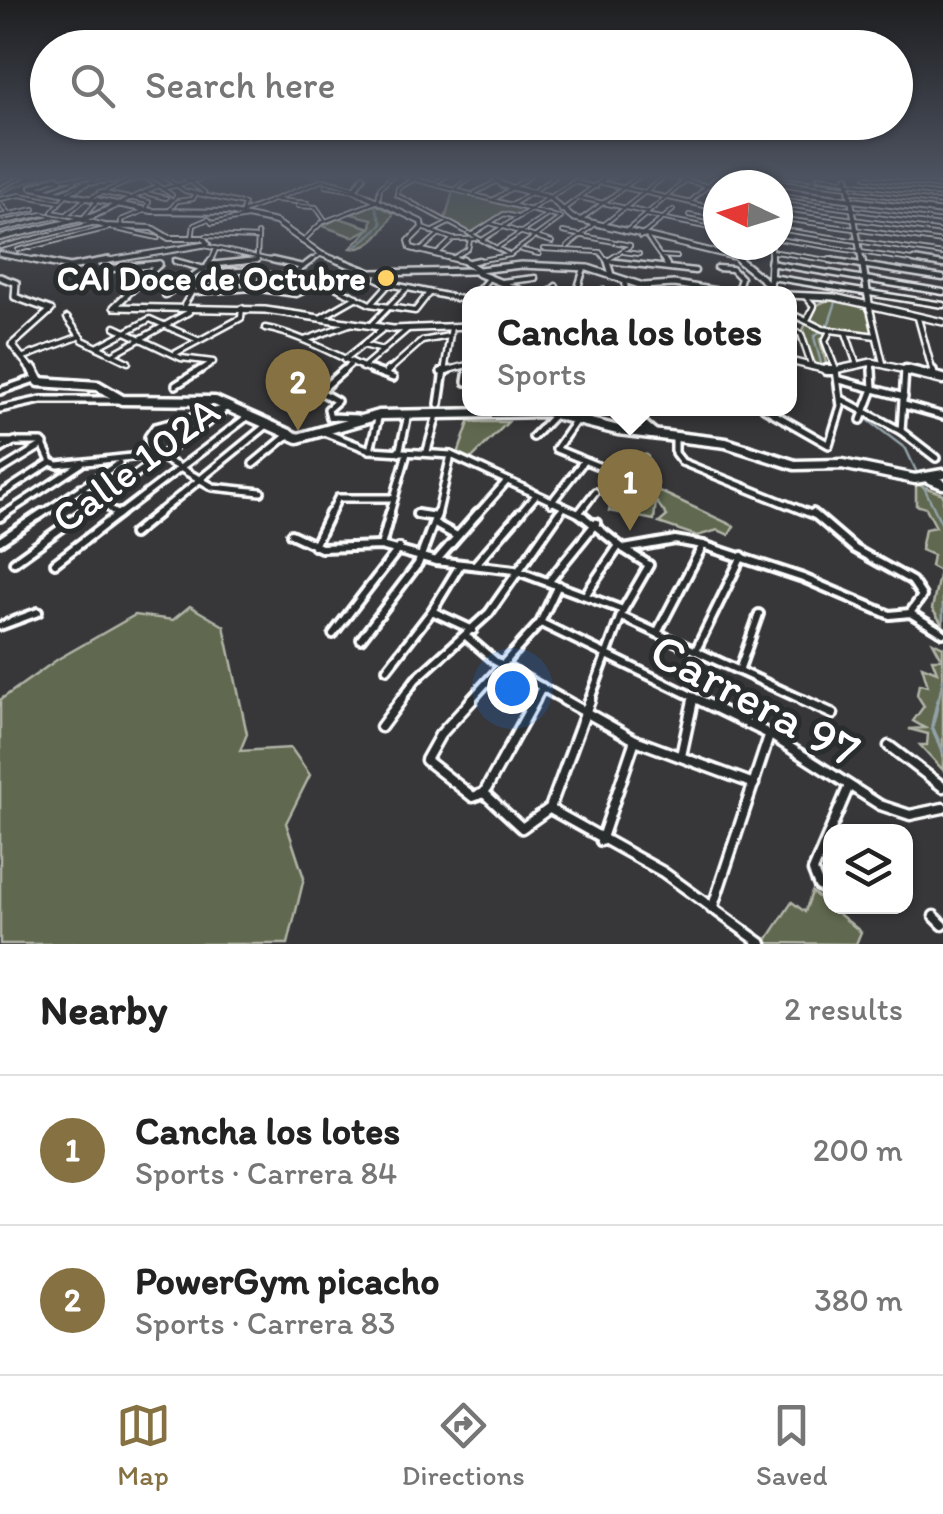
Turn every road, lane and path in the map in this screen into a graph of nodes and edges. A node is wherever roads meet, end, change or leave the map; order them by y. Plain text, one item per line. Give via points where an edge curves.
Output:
1 (39, 221) edge
2 (74, 221) edge
3 (81, 221) edge
4 (123, 221) edge
5 (210, 221) joint
6 (272, 221) edge
7 (324, 221) edge
8 (418, 221) edge
9 (446, 221) edge
10 (493, 221) edge
11 (513, 221) edge
12 (538, 221) edge
13 (551, 221) edge
14 (584, 221) edge
15 (604, 221) edge
16 (638, 221) edge
17 (660, 221) edge
18 (674, 221) edge
19 (799, 221) edge
20 (853, 221) edge
21 (867, 221) edge
22 (679, 222) joint
23 (449, 223) junction
24 (490, 223) junction
25 (91, 224) junction
26 (598, 225) junction
27 (122, 226) junction
28 (703, 226) edge
29 (107, 227) junction
30 (503, 227) junction
31 (152, 228) junction
32 (422, 228) junction
33 (855, 229) junction
34 (0, 230) edge
35 (793, 231) edge
36 (431, 232) junction
37 (521, 232) junction
38 (563, 232) dead end
39 (625, 232) junction
40 (943, 232) edge
41 (138, 233) junction
42 (438, 235) junction
43 (582, 236) junction
44 (471, 237) junction
45 (535, 237) junction
46 (640, 237) junction
47 (158, 238) dead end
48 (192, 238) junction
49 (205, 238) junction
50 (0, 239) edge
51 (452, 239) junction
52 (481, 239) junction
53 (648, 239) junction
54 (858, 240) junction
55 (302, 242) junction
56 (552, 242) dead end
57 (793, 242) edge
58 (943, 242) edge
59 (9, 244) junction
60 (206, 246) junction
61 (496, 248) junction
62 (216, 249) junction
63 (565, 249) junction
64 (18, 250) junction
65 (276, 250) dead end
66 (520, 250) junction
67 (1, 252) edge
68 (418, 252) junction
69 (621, 252) junction
70 (793, 252) edge
71 (860, 252) junction
72 (321, 254) junction
73 (639, 254) dead end
74 (943, 254) edge
75 (510, 255) junction
76 (435, 256) junction
77 (661, 256) junction
78 (677, 257) dead end
79 (452, 258) junction
80 (18, 259) junction
81 (257, 259) junction
82 (770, 260) edge
83 (175, 261) dead end
84 (608, 261) junction
85 (282, 262) junction
86 (770, 263) junction
87 (92, 264) junction
88 (667, 265) junction
89 (863, 265) junction
90 (943, 265) edge
91 (304, 267) junction
92 (584, 268) junction
93 (717, 268) dead end
94 (206, 269) junction
95 (477, 271) junction
96 (695, 271) dead end
97 (611, 273) junction
98 (380, 274) junction
99 (398, 274) junction
100 (255, 275) junction
101 (290, 276) junction
102 (0, 277) edge
103 (536, 278) dead end
104 (943, 278) edge
105 (865, 279) junction
106 (625, 280) junction
107 (771, 281) junction
108 (202, 282) junction
109 (498, 283) junction
110 (389, 284) junction
111 (476, 286) edge
112 (509, 286) edge
113 (581, 286) edge
114 (625, 286) edge
115 (644, 286) edge
116 (656, 286) edge
117 (687, 286) edge
118 (738, 286) edge
119 (768, 286) edge
120 (253, 288) junction
121 (336, 288) dead end
122 (407, 288) junction
123 (195, 292) junction
124 (429, 292) junction
125 (867, 292) junction
126 (943, 292) edge
127 (797, 294) edge
128 (803, 294) junction
129 (166, 295) dead end
130 (357, 296) junction
131 (462, 299) edge
132 (370, 304) junction
133 (943, 305) edge
134 (389, 307) junction
135 (242, 308) junction
136 (186, 309) junction
137 (870, 309) junction
138 (797, 314) edge
139 (322, 317) junction
140 (67, 318) dead end
141 (808, 318) junction
142 (918, 318) junction
143 (943, 322) edge
144 (352, 323) junction
145 (164, 325) junction
146 (370, 326) junction
147 (451, 326) junction
148 (462, 326) edge
149 (115, 327) dead end
150 (265, 328) dead end
151 (384, 328) junction
152 (410, 328) junction
153 (830, 331) junction
154 (127, 332) junction
155 (797, 332) edge
156 (846, 333) junction
157 (78, 336) junction
158 (449, 336) junction
159 (876, 336) junction
160 (142, 338) junction
161 (198, 340) junction
162 (306, 340) junction
163 (363, 344) junction
164 (98, 348) junction
165 (383, 350) junction
166 (176, 353) junction
167 (112, 354) junction
168 (24, 357) junction
169 (344, 360) junction
170 (128, 362) dead end
171 (856, 362) junction
172 (872, 362) junction
173 (351, 364) junction
174 (797, 364) edge
175 (883, 364) junction
176 (462, 366) edge
177 (362, 368) junction
178 (905, 368) junction
179 (812, 369) junction
180 (835, 369) junction
181 (285, 372) dead end
182 (441, 372) junction
183 (385, 374) junction
184 (934, 375) junction
185 (393, 378) dead end
186 (35, 379) junction
187 (943, 379) edge
188 (840, 380) junction
189 (176, 385) dead end
190 (873, 388) junction
191 (0, 391) edge
192 (318, 392) junction
193 (840, 399) junction
194 (122, 400) junction
195 (904, 401) junction
196 (227, 408) junction
197 (438, 408) junction
198 (0, 409) edge
199 (462, 410) edge
200 (408, 412) junction
201 (868, 412) junction
202 (251, 414) junction
203 (379, 415) junction
204 (546, 416) edge
205 (573, 416) edge
206 (577, 416) edge
207 (632, 416) edge
208 (778, 416) edge
209 (943, 416) edge
210 (360, 418) junction
211 (861, 420) dead end
212 (269, 424) junction
213 (901, 432) junction
214 (326, 433) junction
215 (654, 434) junction
216 (676, 435) junction
217 (286, 436) junction
218 (533, 437) dead end
219 (18, 440) junction
220 (0, 442) edge
221 (45, 444) junction
222 (0, 450) edge
223 (370, 450) junction
224 (428, 451) junction
225 (152, 452) junction
226 (408, 452) junction
227 (398, 453) junction
228 (451, 454) junction
229 (164, 455) junction
230 (936, 458) dead end
231 (584, 461) junction
232 (51, 462) junction
233 (84, 462) junction
234 (121, 462) junction
235 (253, 464) dead end
236 (184, 466) junction
237 (608, 470) dead end
238 (0, 471) edge
239 (943, 474) edge
240 (202, 478) junction
241 (928, 478) junction
242 (507, 482) junction
243 (943, 484) edge
244 (81, 487) junction
245 (261, 492) dead end
246 (595, 492) dead end
247 (0, 495) edge
248 (535, 496) junction
249 (394, 498) junction
250 (98, 500) junction
251 (551, 503) junction
252 (563, 508) junction
253 (580, 513) junction
254 (417, 514) dead end
255 (118, 515) junction
256 (0, 517) edge
257 (435, 520) junction
258 (596, 524) junction
259 (133, 534) dead end
260 (290, 534) dead end
261 (456, 536) junction
262 (0, 540) edge
263 (703, 545) junction
264 (314, 546) junction
265 (380, 546) junction
266 (399, 548) junction
267 (621, 548) junction
268 (742, 556) junction
269 (421, 557) junction
270 (436, 561) junction
271 (14, 562) dead end
272 (55, 563) dead end
273 (460, 565) junction
274 (474, 566) junction
275 (515, 570) junction
276 (549, 581) junction
277 (558, 584) junction
278 (586, 595) junction
279 (432, 610) junction
280 (38, 612) dead end
281 (910, 613) junction
282 (622, 614) junction
283 (760, 614) dead end
284 (540, 623) junction
285 (0, 626) edge
286 (657, 633) junction
287 (942, 633) edge
288 (333, 634) dead end
289 (470, 634) junction
290 (361, 639) dead end
291 (696, 650) junction
292 (606, 658) junction
293 (502, 665) junction
294 (740, 668) junction
295 (387, 670) dead end
296 (542, 687) junction
297 (694, 698) junction
298 (584, 712) junction
299 (832, 714) dead end
300 (380, 727) dead end
301 (769, 734) junction
302 (635, 740) junction
303 (889, 746) dead end
304 (681, 756) junction
305 (754, 784) junction
306 (943, 787) edge
307 (848, 788) junction
308 (484, 793) junction
309 (550, 808) junction
310 (943, 808) edge
311 (833, 824) edge
312 (600, 841) junction
313 (823, 847) edge
314 (823, 889) edge
315 (712, 908) junction
316 (934, 916) dead end
317 (943, 925) edge
318 (762, 944) edge

1 - 34 street
2 - 50 street
3 - 25 street
4 - 27 street
5 - 48 street via 192,226
5 - 49 street
6 - 55 street
7 - 55 street
8 - 32 street
9 - 23 street
10 - 24 street
11 - 30 street
12 - 37 street
13 - 45 street
14 - 26 street
15 - 26 street
16 - 39 street
17 - 46 street
18 - 22 street
19 - 33 street
20 - 33 street
21 - 40 street
22 - 28 street
23 - 36 street
23 - 44 street
24 - 30 street
24 - 44 street
25 - 29 street
25 - 59 street
26 - 39 street
26 - 43 street
27 - 29 street
27 - 31 street
29 - 41 street
29 - 64 street
30 - 37 street
30 - 52 street
31 - 41 street
31 - 48 street via 169,238
32 - 36 street
32 - 68 street via 408,242
33 - 54 street
33 - 58 street
35 - 54 street
36 - 42 street
37 - 45 street
37 - 61 street
38 - 43 street
39 - 46 street
41 - 47 street
42 - 51 street
42 - 68 street
43 - 63 street
43 - 69 street via 630,245
44 - 51 street
44 - 52 street
44 - 79 street via 468,248
45 - 56 street
45 - 66 street
46 - 53 street
48 - 49 street
49 - 60 street
49 - 81 street via 258,236
50 - 59 street
51 - 76 street
52 - 61 street
53 - 77 street
53 - 107 street via 735,257
54 - 71 street
54 - 74 street
55 - 72 street
57 - 71 street
59 - 64 street
59 - 67 street
60 - 62 street
60 - 87 street
61 - 75 street
62 - 81 street
62 - 94 street
63 - 66 street
63 - 84 street via 604,254
64 - 80 street
65 - 85 street
66 - 75 street
67 - 80 street
68 - 76 street
69 - 73 street
69 - 84 street
70 - 89 street
71 - 89 street
71 - 90 street
72 - 91 street
72 - 98 street
75 - 95 street
76 - 79 street
77 - 78 street
77 - 88 street
79 - 95 street
80 - 87 street
81 - 85 street
81 - 94 street
82 - 86 street
83 - 94 street
84 - 88 street
84 - 97 street
85 - 91 street
86 - 105 street
86 - 107 street
87 - 136 street via 97,270 159,264 115,302 116,309
88 - 96 street
89 - 104 street
89 - 105 street
91 - 101 street
92 - 95 street
92 - 97 street
92 - 113 street
93 - 118 street via 732,269 742,280
94 - 100 street
94 - 108 street
94 - 129 street
95 - 99 street
95 - 109 street
95 - 111 street
97 - 106 street
98 - 99 street
98 - 110 street
99 - 110 street
100 - 101 street
100 - 108 street
100 - 120 street
101 - 120 street via 310,288 296,294
102 - 168 street via 16,283 15,297 51,310 16,337 12,345
103 - 109 street
105 - 125 street
105 - 126 street
106 - 114 street
106 - 115 street
107 - 119 street
107 - 125 street
108 - 123 street
109 - 112 street
110 - 122 street
110 - 132 street
116 - 117 street
120 - 123 street
121 - 130 street
122 - 124 street
122 - 134 street
123 - 136 street
124 - 131 street
124 - 134 street via 416,311
125 - 133 street
125 - 137 street
127 - 128 street
128 - 137 street
128 - 141 street via 814,306
130 - 132 street
130 - 139 street
132 - 134 street
134 - 146 street
135 - 136 street
135 - 139 street
135 - 161 street via 241,318
136 - 145 street
137 - 142 street
137 - 159 street
138 - 141 street
139 - 144 street
140 - 157 street
141 - 153 street
142 - 143 street
142 - 184 street
144 - 146 street
144 - 162 street
145 - 154 street via 150,319
145 - 160 street
145 - 161 street
146 - 151 street
147 - 148 street
147 - 152 street
147 - 158 street
149 - 154 street
150 - 162 street
151 - 152 street
151 - 163 street
152 - 165 street
153 - 156 street
153 - 180 street via 825,346
154 - 160 street
154 - 164 street
155 - 179 street
156 - 159 street
156 - 171 street
157 - 164 street
157 - 168 street
158 - 182 street
158 - 183 street via 422,341
159 - 175 street
160 - 166 street
160 - 167 street
161 - 166 street
162 - 169 street
163 - 165 street
163 - 169 street
164 - 167 street
165 - 177 street
166 - 189 street via 213,362
167 - 170 street
168 - 186 street
169 - 173 street
171 - 172 street
171 - 180 street
172 - 175 street
172 - 190 street
173 - 177 street
173 - 192 street
174 - 179 street
175 - 178 street
176 - 182 street
177 - 183 street
178 - 184 street
178 - 195 street
179 - 180 street
180 - 188 street
181 - 192 street
182 - 197 street
183 - 185 street
184 - 187 street
186 - 191 street
186 - 194 street via 98,386
188 - 190 street
188 - 193 street
190 - 195 street
190 - 201 street
192 - 210 street via 337,401 328,409 332,418
193 - 201 street
193 - 208 street via 828,445
194 - 196 street via 216,401
194 - 198 street via 41,400
195 - 209 street
195 - 213 street
196 - 202 street
196 - 225 street via 155,427 148,437
196 - 229 street
197 - 199 street
197 - 200 street
197 - 224 street
200 - 203 street
200 - 227 street
201 - 211 street
201 - 213 street
202 - 212 street
202 - 236 street, Calle 102A
203 - 210 street
203 - 223 street
204 - 218 street
205 - 231 street via 556,448
206 - 215 street
207 - 215 street
210 - 214 street
212 - 217 street
212 - 240 street
213 - 230 street
214 - 217 street
214 - 223 street
215 - 216 street
216 - 241 street via 795,464
216 - 281 street via 674,450 682,462 810,512 855,549 907,578 920,590
217 - 235 street
219 - 220 street
219 - 221 street
219 - 222 street
221 - 232 street
221 - 238 street
223 - 227 street
224 - 226 street
224 - 228 street
225 - 229 street
225 - 234 street via 140,462
226 - 227 street
226 - 249 street
228 - 242 street
228 - 257 street via 439,481
229 - 236 street
229 - 250 street
231 - 237 street
231 - 251 street
232 - 233 street
232 - 247 street
233 - 234 street
233 - 256 street
234 - 244 street
236 - 240 street
236 - 255 street, Calle 102A
239 - 241 street
240 - 245 street via 216,488
240 - 259 street
241 - 243 street
242 - 248 street
242 - 261 street
244 - 250 street
244 - 262 street
246 - 253 street
248 - 251 street
248 - 274 street
249 - 264 street via 338,498
249 - 265 street
250 - 255 street
250 - 271 street
251 - 252 street
252 - 253 street
252 - 275 street
253 - 258 street
254 - 257 street
255 - 272 street, Calle 102A
257 - 261 street
257 - 269 street
258 - 267 street
258 - 276 street
260 - 264 street
261 - 270 street
263 - 267 street via 674,540
263 - 268 street
263 - 286 street
264 - 265 street
265 - 266 street
266 - 269 street
266 - 288 street
267 - 278 street
267 - 282 street via 648,565
268 - 281 street via 890,614
268 - 291 street
269 - 270 street
269 - 290 street
270 - 273 street
273 - 274 street
273 - 279 street
274 - 275 street
275 - 276 street
275 - 289 street
276 - 277 street
277 - 278 street
277 - 284 street
278 - 282 street
279 - 289 street
279 - 295 street
280 - 285 street
281 - 287 street
282 - 286 street
282 - 292 street
283 - 294 street
284 - 292 street, Carrera 97
284 - 293 street
286 - 291 street
289 - 293 street
289 - 300 street via 416,679
291 - 294 street
292 - 297 street, Carrera 97
292 - 298 street
293 - 296 street
293 - 308 street via 440,734 426,760 473,797
294 - 299 street
296 - 298 street
296 - 308 street
297 - 301 street, Carrera 97
297 - 304 street
298 - 302 street
298 - 309 street
301 - 305 street
301 - 307 street, Carrera 97
302 - 304 street
302 - 312 street
303 - 306 street
304 - 305 street
305 - 315 street
307 - 310 street, Carrera 97 via 901,813 920,816
307 - 311 street
308 - 309 street via 522,828
309 - 312 street
312 - 315 street via 663,872
313 - 314 street via 813,871
315 - 318 street
316 - 317 street

